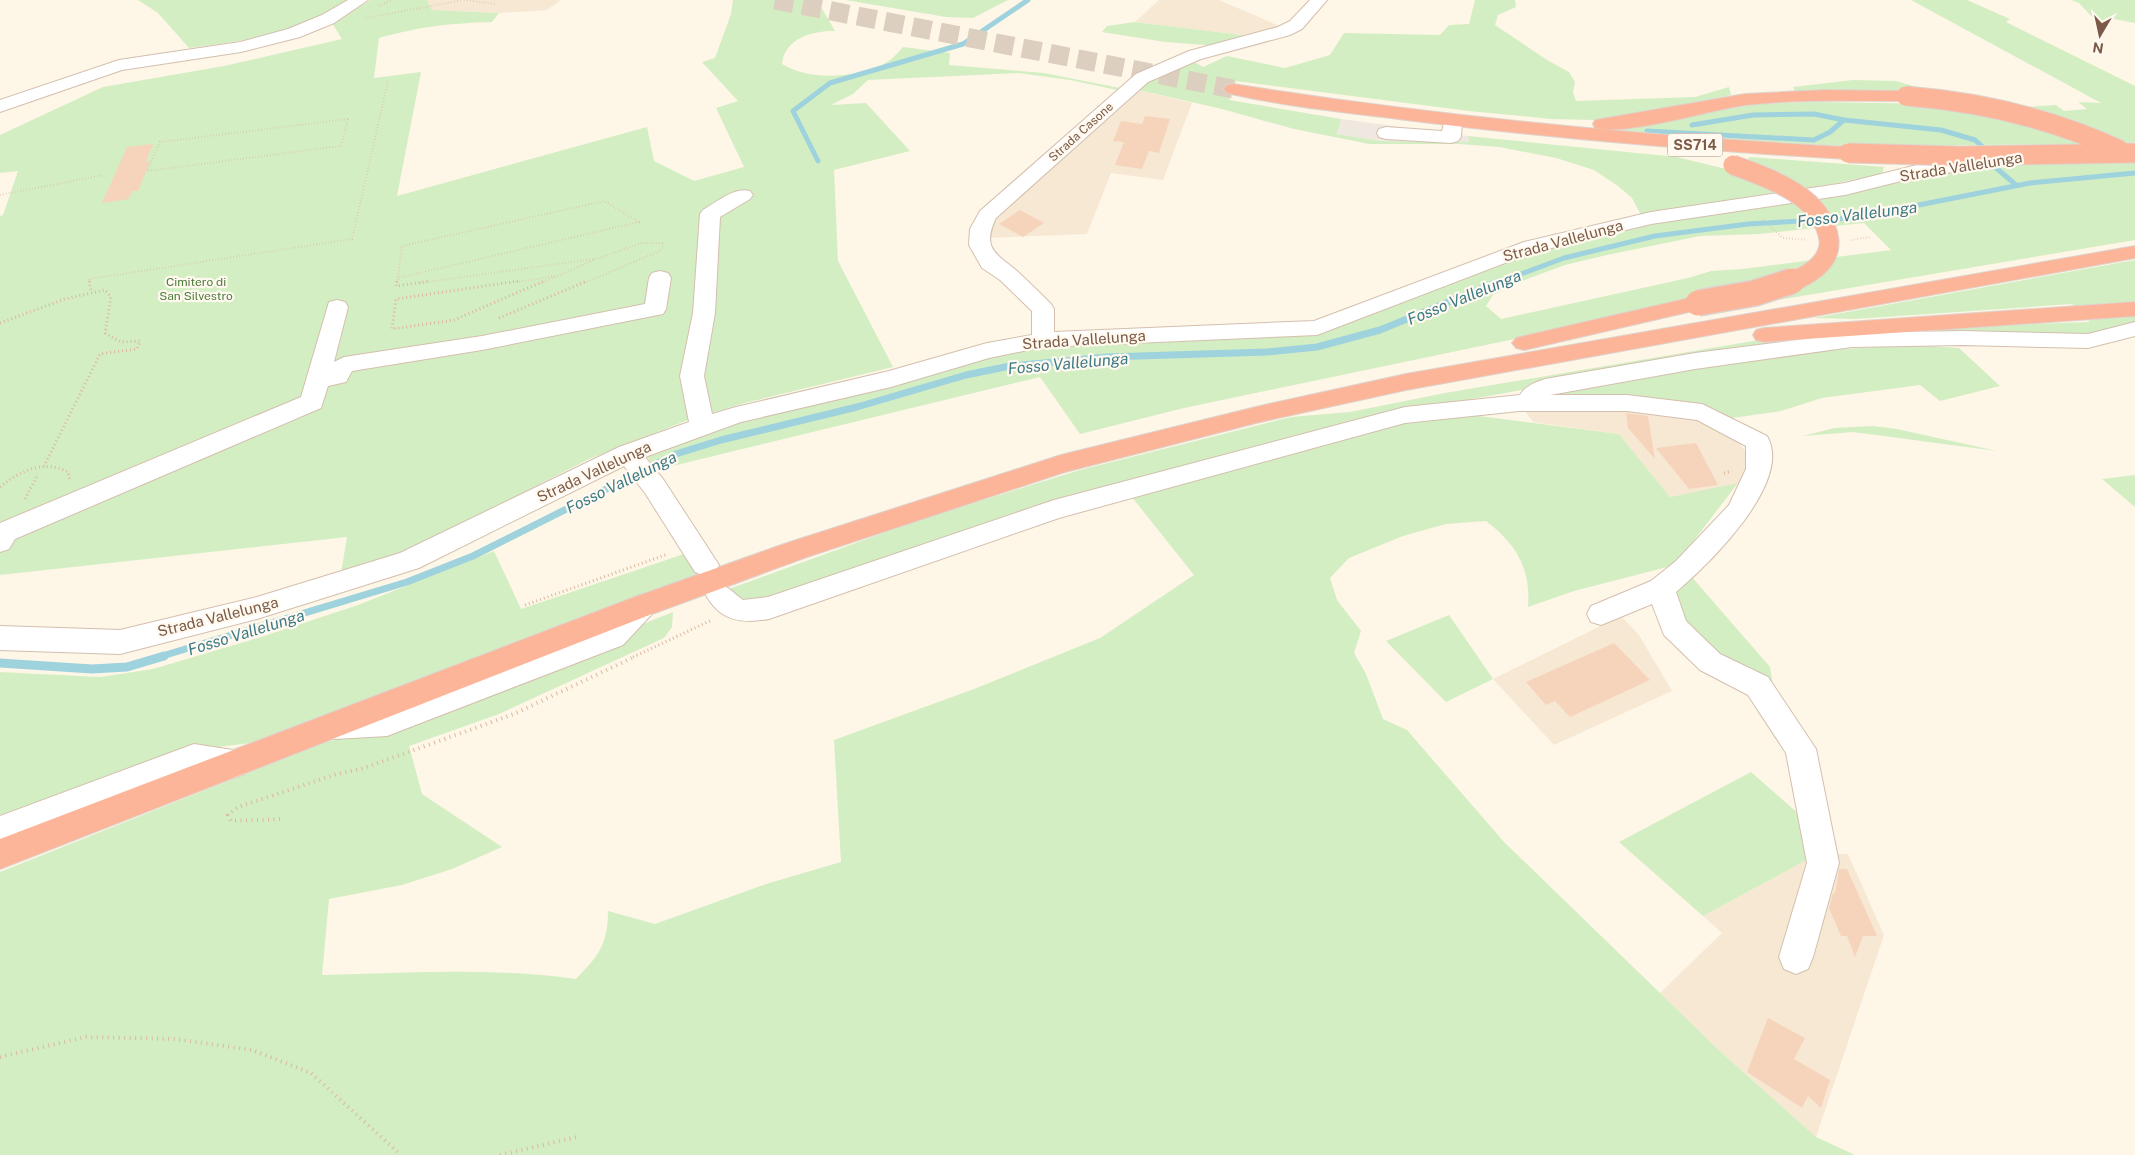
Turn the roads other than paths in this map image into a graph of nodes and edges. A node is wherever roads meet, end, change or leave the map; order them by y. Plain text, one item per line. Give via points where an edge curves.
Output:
1 (360, 0) edge
2 (1319, 0) edge
3 (1233, 89) tunnel mouth
4 (0, 106) edge
5 (1453, 121) junction
6 (1477, 124) junction
7 (1543, 131) junction
8 (1386, 133) dead end
9 (2135, 146) edge
10 (2135, 153) edge
11 (2135, 158) edge
12 (743, 195) dead end
13 (2135, 252) edge
14 (660, 278) dead end
15 (337, 307) dead end
16 (2135, 309) edge
17 (2135, 329) edge
18 (1649, 339) junction
19 (1043, 340) junction
20 (317, 381) junction
21 (1329, 398) junction
22 (1519, 403) junction
23 (702, 427) junction
24 (628, 454) junction
25 (2, 534) edge
26 (699, 555) road end
27 (1661, 589) junction
28 (720, 595) dead end
29 (642, 606) joint
30 (1601, 614) dead end
31 (0, 638) edge
32 (331, 726) joint
33 (233, 764) junction
34 (0, 831) edge
35 (0, 854) edge
36 (1796, 957) dead end

1 - 4 street via 328,19 286,36 241,47 119,65
2 - 19 street, Strada Casone via 1296,25 1284,31 1195,55 1142,78 987,215 980,229 980,245 990,264 1008,275 1043,309
3 - 5 highway, SS714
5 - 6 highway, SS714
5 - 8 street via 1452,137
6 - 7 highway, SS714
6 - 11 highway, bridge via 1494,119 1558,124 1628,122 1758,99 1906,96 1970,102 2026,114 2079,131
7 - 10 highway, SS714, bridge via 1700,145 1848,153 1968,156
7 - 21 highway, bridge via 1571,141 1692,155 1734,165 1775,181 1805,200 1824,222 1830,238 1829,247 1820,263 1810,272 1770,288 1340,381
9 - 19 street, Strada Vallelunga via 1917,171 1845,189 1650,218 1524,248 1317,328
12 - 23 street via 710,214 704,313 692,376
13 - 18 highway
14 - 20 street via 655,309 482,343 344,365 338,376
15 - 20 street
16 - 18 highway via 1762,335 1682,347
17 - 22 street via 2088,340 1852,340 1695,361 1545,387
18 - 21 highway
19 - 23 street, Strada Vallelunga via 987,351 891,379 736,415
20 - 25 street via 312,402
21 - 29 highway via 1061,464 797,550
22 - 27 street via 1627,403 1702,412 1758,442 1759,469 1739,511 1686,568
22 - 28 street via 1405,415 1181,475 1054,510 769,608 745,612 733,609
23 - 24 street, Strada Vallelunga
24 - 26 street via 654,486
24 - 31 street, Strada Vallelunga via 409,562 257,608 120,642
27 - 30 street
27 - 36 street via 1674,627 1710,662 1758,686 1801,749 1823,863
29 - 32 street via 613,637 387,723
32 - 33 highway
33 - 34 street via 194,758
33 - 35 highway

